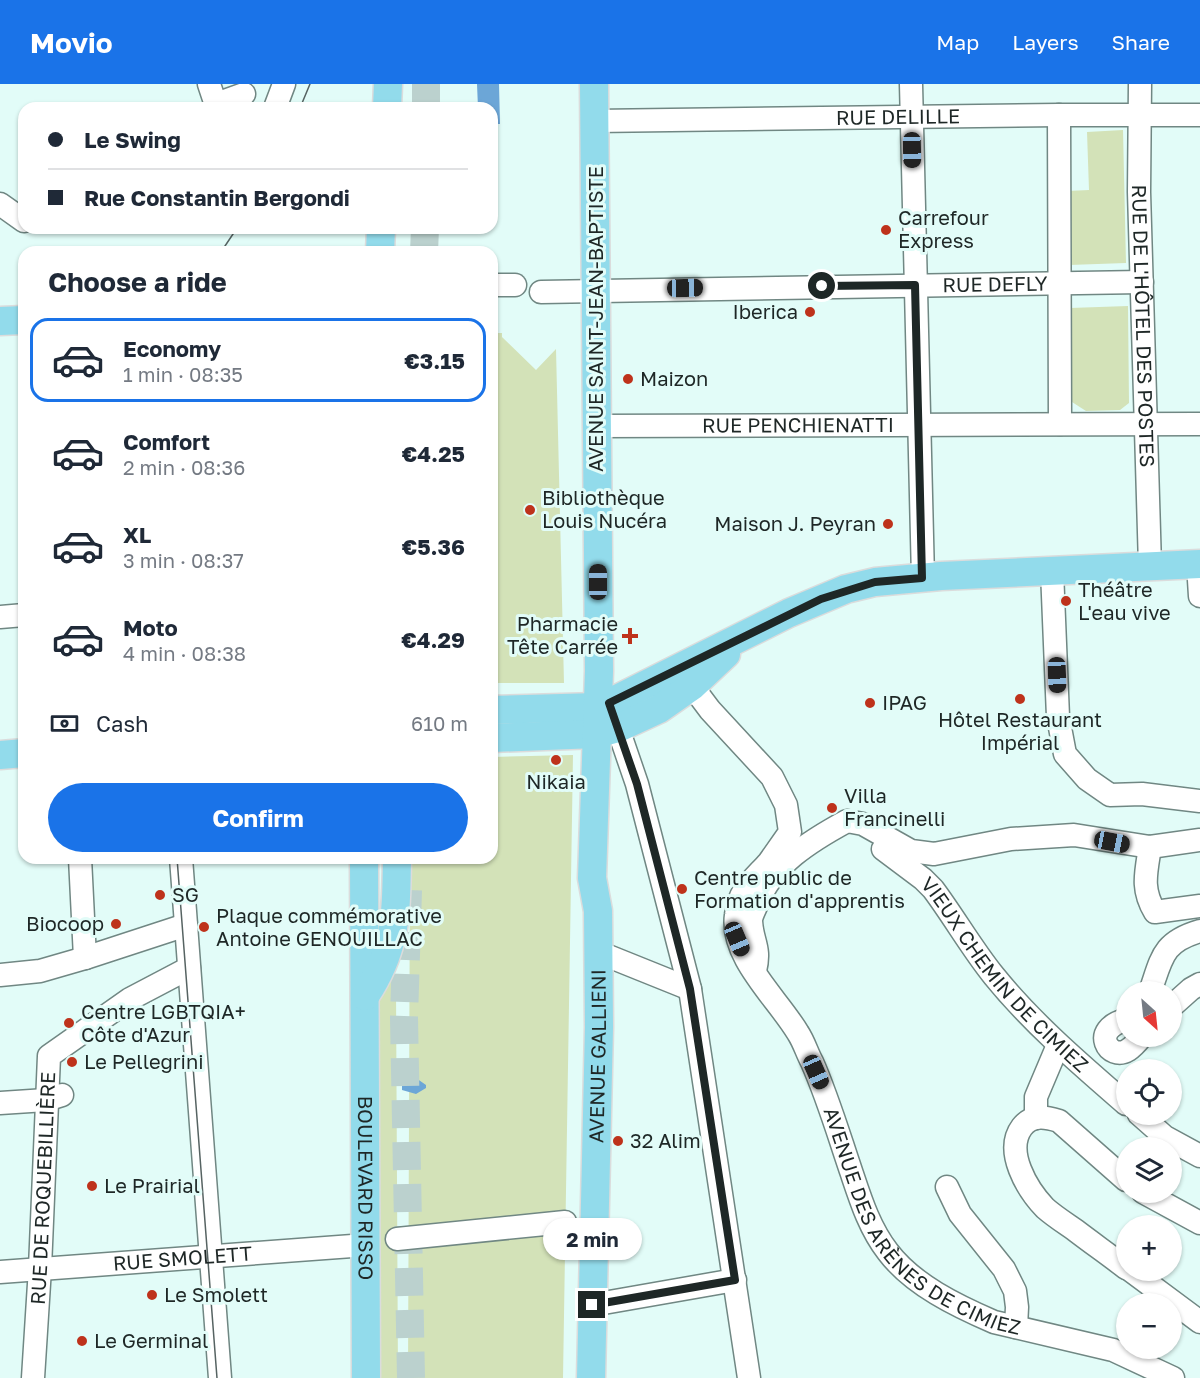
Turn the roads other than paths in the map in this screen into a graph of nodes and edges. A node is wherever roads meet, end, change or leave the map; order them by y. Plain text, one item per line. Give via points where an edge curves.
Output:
1 (388, 84) edge
2 (594, 84) edge
3 (911, 84) edge
4 (1140, 84) edge
5 (265, 93) edge
6 (214, 99) edge
7 (387, 102) edge
8 (1059, 115) junction
9 (1140, 116) junction
10 (1200, 116) edge
11 (911, 117) junction
12 (595, 121) junction
13 (0, 204) edge
14 (18, 217) edge
15 (1142, 282) junction
16 (1058, 283) junction
17 (915, 285) junction
18 (498, 286) edge
19 (541, 289) dead end
20 (597, 290) junction
21 (498, 291) edge
22 (18, 320) edge
23 (0, 321) edge
24 (1060, 424) junction
25 (1144, 424) junction
26 (1200, 424) edge
27 (919, 425) junction
28 (597, 426) junction
29 (1199, 564) edge
30 (1150, 566) junction
31 (1052, 571) junction
32 (922, 578) junction
33 (1200, 596) edge
34 (18, 616) edge
35 (0, 617) edge
36 (686, 677) junction
37 (498, 710) edge
38 (605, 718) junction
39 (498, 737) edge
40 (18, 754) edge
41 (0, 755) edge
42 (1200, 801) edge
43 (855, 822) junction
44 (1200, 840) edge
45 (1150, 847) junction
46 (80, 864) edge
47 (181, 864) edge
48 (364, 864) edge
49 (377, 864) edge
50 (397, 864) edge
51 (1200, 906) edge
52 (186, 925) junction
53 (377, 930) dead end
54 (1200, 931) edge
55 (598, 952) junction
56 (85, 958) junction
57 (189, 968) junction
58 (755, 971) junction
59 (0, 975) edge
60 (1154, 981) edge
61 (1200, 984) edge
62 (690, 989) junction
63 (1182, 997) edge
64 (364, 998) junction
65 (1116, 1024) edge
66 (1058, 1045) junction
67 (1131, 1047) edge
68 (1116, 1095) edge
69 (54, 1098) junction
70 (0, 1103) edge
71 (1036, 1118) junction
72 (1151, 1125) edge
73 (1200, 1155) edge
74 (1116, 1171) edge
75 (947, 1186) dead end
76 (1163, 1203) edge
77 (565, 1221) dead end
78 (1200, 1223) edge
79 (397, 1239) dead end
80 (366, 1245) junction
81 (211, 1257) junction
82 (1116, 1260) edge
83 (40, 1268) junction
84 (0, 1272) edge
85 (735, 1280) junction
86 (1144, 1281) edge
87 (592, 1305) junction
88 (1200, 1322) edge
89 (1016, 1328) junction
90 (33, 1378) edge
91 (220, 1378) edge
92 (366, 1378) edge
93 (591, 1378) edge
94 (749, 1378) edge
95 (1173, 1378) edge

1 - 7 main road
2 - 12 main road, AVENUE SAINT-JEAN-BAPTISTE
3 - 11 street
4 - 9 street, RUE DE L'HÔTEL DES POSTES
5 - 6 street
8 - 9 street, RUE DELILLE
8 - 11 street, RUE DELILLE
8 - 16 street
9 - 10 street, RUE DELILLE
9 - 15 street, RUE DE L'HÔTEL DES POSTES
11 - 12 street, RUE DELILLE
11 - 17 street
12 - 20 main road, AVENUE SAINT-JEAN-BAPTISTE
13 - 14 street
15 - 16 street, RUE DEFLY
15 - 25 street, RUE DE L'HÔTEL DES POSTES
16 - 17 street, RUE DEFLY
16 - 24 street
17 - 20 street, RUE DEFLY
17 - 27 street
18 - 21 street via 515,288
19 - 20 street, RUE DEFLY
20 - 28 main road, AVENUE SAINT-JEAN-BAPTISTE
22 - 23 main road
24 - 25 street, RUE PENCHIENATTI
24 - 27 street, RUE PENCHIENATTI
25 - 26 street, RUE PENCHIENATTI
25 - 30 street, RUE DE L'HÔTEL DES POSTES
27 - 28 street, RUE PENCHIENATTI
27 - 32 street
28 - 38 main road, AVENUE SAINT-JEAN-BAPTISTE via 599,671
29 - 30 main road
29 - 33 street
30 - 31 main road
31 - 32 main road
31 - 42 street via 1058,717 1065,754 1087,779 1110,795 1142,794
32 - 36 main road via 846,589 744,637
34 - 35 street
36 - 38 main road
36 - 58 street, AVENUE DES ARÈNES DE CIMIEZ via 710,710 772,777 786,805 790,832 749,882 735,916 737,939
37 - 38 main road
38 - 39 main road
38 - 55 main road, AVENUE GALLIENI via 592,878 598,911
38 - 62 street via 637,784
40 - 41 main road
43 - 45 street via 911,851 934,854 1011,839 1074,835
43 - 58 street via 847,820 816,838 786,862 762,892 751,920 759,956
43 - 66 street, VIEUX CHEMIN DE CIMIEZ via 861,834 933,889 994,976
44 - 45 street
45 - 51 street via 1144,888 1155,912
46 - 56 street
47 - 52 street
48 - 64 main road, BOULEVARD RISSO
49 - 53 main road
50 - 64 main road via 396,918 388,953
52 - 56 street
52 - 57 street
54 - 60 street via 1174,941
55 - 62 street
55 - 87 main road, AVENUE GALLIENI
56 - 59 street via 39,971
57 - 69 street, RUE DE ROQUEBILLIÈRE via 130,999 49,1056
57 - 81 street via 189,1088
58 - 89 street, AVENUE DES ARÈNES DE CIMIEZ via 799,1034 824,1091 862,1203 888,1253 910,1274 949,1300
61 - 63 street
62 - 85 street
64 - 80 main road, BOULEVARD RISSO
65 - 67 street via 1106,1031 1108,1047 1121,1052
66 - 68 street, VIEUX CHEMIN DE CIMIEZ
66 - 71 street via 1035,1096
69 - 70 street
69 - 83 street, RUE DE ROQUEBILLIÈRE
71 - 74 street via 1059,1121
71 - 82 street via 1025,1122 1014,1149 1036,1198
72 - 73 street via 1165,1137
75 - 89 street via 960,1214 1004,1269 1015,1291
76 - 78 street
77 - 79 street
80 - 81 street, RUE SMOLETT
80 - 92 main road, BOULEVARD RISSO
81 - 83 street, RUE SMOLETT
81 - 91 street
83 - 84 street, RUE SMOLETT
83 - 90 street, RUE DE ROQUEBILLIÈRE
85 - 87 street
85 - 94 street
86 - 88 street
87 - 93 main road, AVENUE GALLIENI
89 - 95 street, AVENUE DES ARÈNES DE CIMIEZ via 1113,1350

